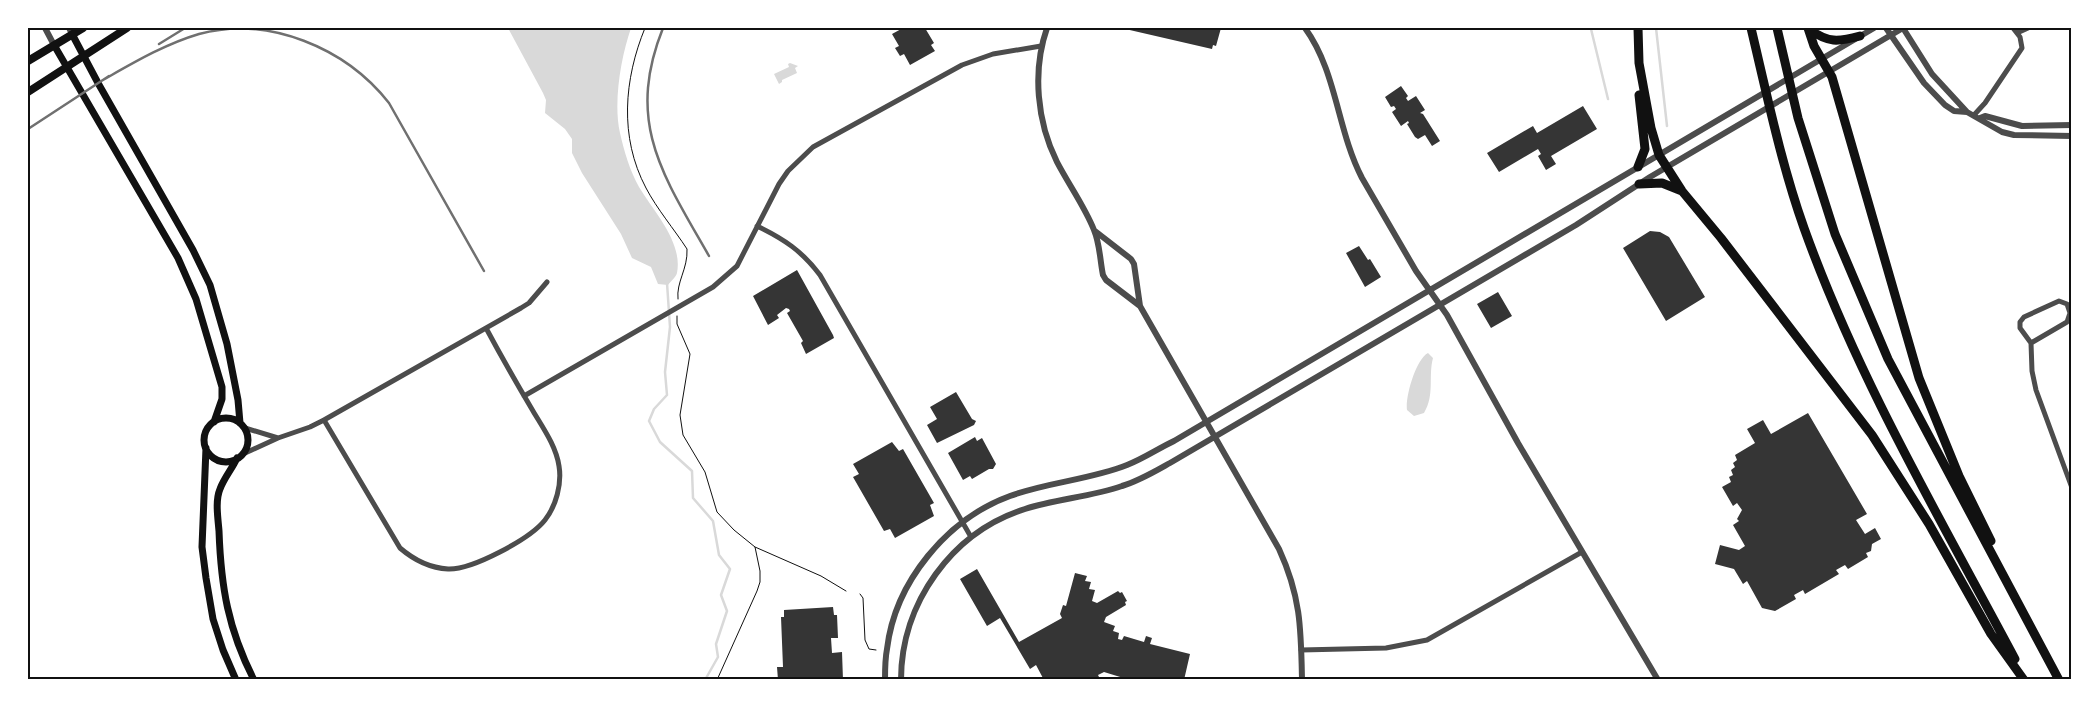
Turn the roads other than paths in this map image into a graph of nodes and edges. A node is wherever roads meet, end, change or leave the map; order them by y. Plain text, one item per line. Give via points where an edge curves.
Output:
1 (45, 28) edge
2 (82, 28) edge
3 (127, 28) edge
4 (1047, 28) edge
5 (1304, 28) edge
6 (1632, 28) edge
7 (1638, 28) edge
8 (1751, 28) edge
9 (1777, 28) edge
10 (1808, 28) edge
11 (1874, 28) edge
12 (1886, 28) edge
13 (1903, 28) edge
14 (2013, 28) edge
15 (2028, 28) edge
16 (70, 31) edge
17 (2017, 33) junction
18 (1891, 34) junction
19 (1860, 36) junction
20 (54, 45) junction
21 (1041, 46) junction
22 (84, 56) junction
23 (1822, 58) junction
24 (28, 61) edge
25 (67, 67) junction
26 (1830, 71) junction
27 (28, 92) edge
28 (1974, 115) junction
29 (2072, 125) edge
30 (2072, 136) edge
31 (1659, 155) junction
32 (1638, 167) junction
33 (1667, 168) junction
34 (1639, 184) junction
35 (1682, 191) junction
36 (757, 226) junction
37 (1095, 231) junction
38 (546, 282) dead end
39 (1429, 290) junction
40 (1440, 305) junction
41 (1140, 306) junction
42 (486, 328) junction
43 (2031, 344) junction
44 (524, 396) junction
45 (324, 420) junction
46 (214, 422) junction
47 (1207, 422) junction
48 (243, 425) junction
49 (1215, 437) junction
50 (278, 438) junction
51 (206, 448) junction
52 (240, 456) junction
53 (2072, 488) edge
54 (962, 523) junction
55 (971, 537) junction
56 (1582, 552) junction
57 (2002, 574) junction
58 (1301, 650) junction
59 (236, 680) edge
60 (254, 680) edge
61 (885, 680) edge
62 (901, 680) edge
63 (1302, 680) edge
64 (1658, 680) edge
65 (2025, 680) edge
66 (2059, 680) edge

1 - 20 street
2 - 16 main road
3 - 22 main road
4 - 21 street
5 - 39 street via 1318,48 1325,66 1354,163
6 - 32 highway via 1645,149
7 - 31 highway via 1639,63
8 - 65 highway via 1804,228 1852,348
9 - 57 highway via 1798,118 1835,234 1888,359
10 - 19 highway via 1821,38 1831,40
10 - 23 highway
11 - 19 street
12 - 18 street
13 - 18 street
13 - 28 street via 1932,74
14 - 17 street
15 - 17 street
16 - 20 main road
16 - 22 main road
17 - 28 street via 2022,48 1985,104
18 - 26 street
18 - 28 street via 1935,96 1954,111
19 - 23 street
20 - 24 main road
20 - 25 main road
21 - 36 street via 993,54 962,65 813,147 788,171
21 - 37 street via 1039,101 1044,127 1057,161
22 - 25 main road
22 - 48 main road via 210,285 227,344
23 - 26 highway
23 - 31 street
25 - 27 main road
25 - 46 main road via 178,258 196,299 222,387 222,399
26 - 33 street
26 - 57 highway via 1919,378 1959,476 1996,553
28 - 29 street via 2022,126
28 - 30 street via 2002,132 2014,135
31 - 32 street
31 - 33 highway
32 - 39 street
33 - 34 street
33 - 35 highway
34 - 35 highway via 1662,183
34 - 40 street
35 - 65 highway via 1872,435 1929,524 1991,634
36 - 44 street via 737,266 713,287
36 - 54 street via 785,239 809,260 820,275
37 - 41 street via 1103,275
37 - 41 street via 1134,264
38 - 42 street via 529,303
39 - 40 street
39 - 47 street
40 - 49 street
40 - 56 street
41 - 47 street
42 - 44 street
42 - 45 street
43 - 43 street via 2067,322 2070,313 2067,304 2058,301 2024,317 2020,328
43 - 53 street via 2036,390
44 - 45 street via 551,442 559,465 560,477 554,503 544,521 521,539 480,562 458,569 427,565 400,548
45 - 50 street
46 - 48 main road via 228,418
46 - 51 main road via 205,434
47 - 49 street
47 - 54 street via 1128,465 1009,496
48 - 50 street
48 - 52 main road via 248,441
49 - 55 street via 1144,478 1023,510
49 - 58 street via 1290,572 1298,602
50 - 52 street
51 - 52 main road via 223,461
51 - 59 main road via 202,547 206,578 213,619
52 - 60 main road via 219,490 220,563 223,590 236,640
54 - 55 street
54 - 61 street via 928,555 903,596 888,642
55 - 62 street via 945,562 920,598 904,645
56 - 58 street via 1427,640 1386,648
56 - 64 street
57 - 66 highway
58 - 63 street

